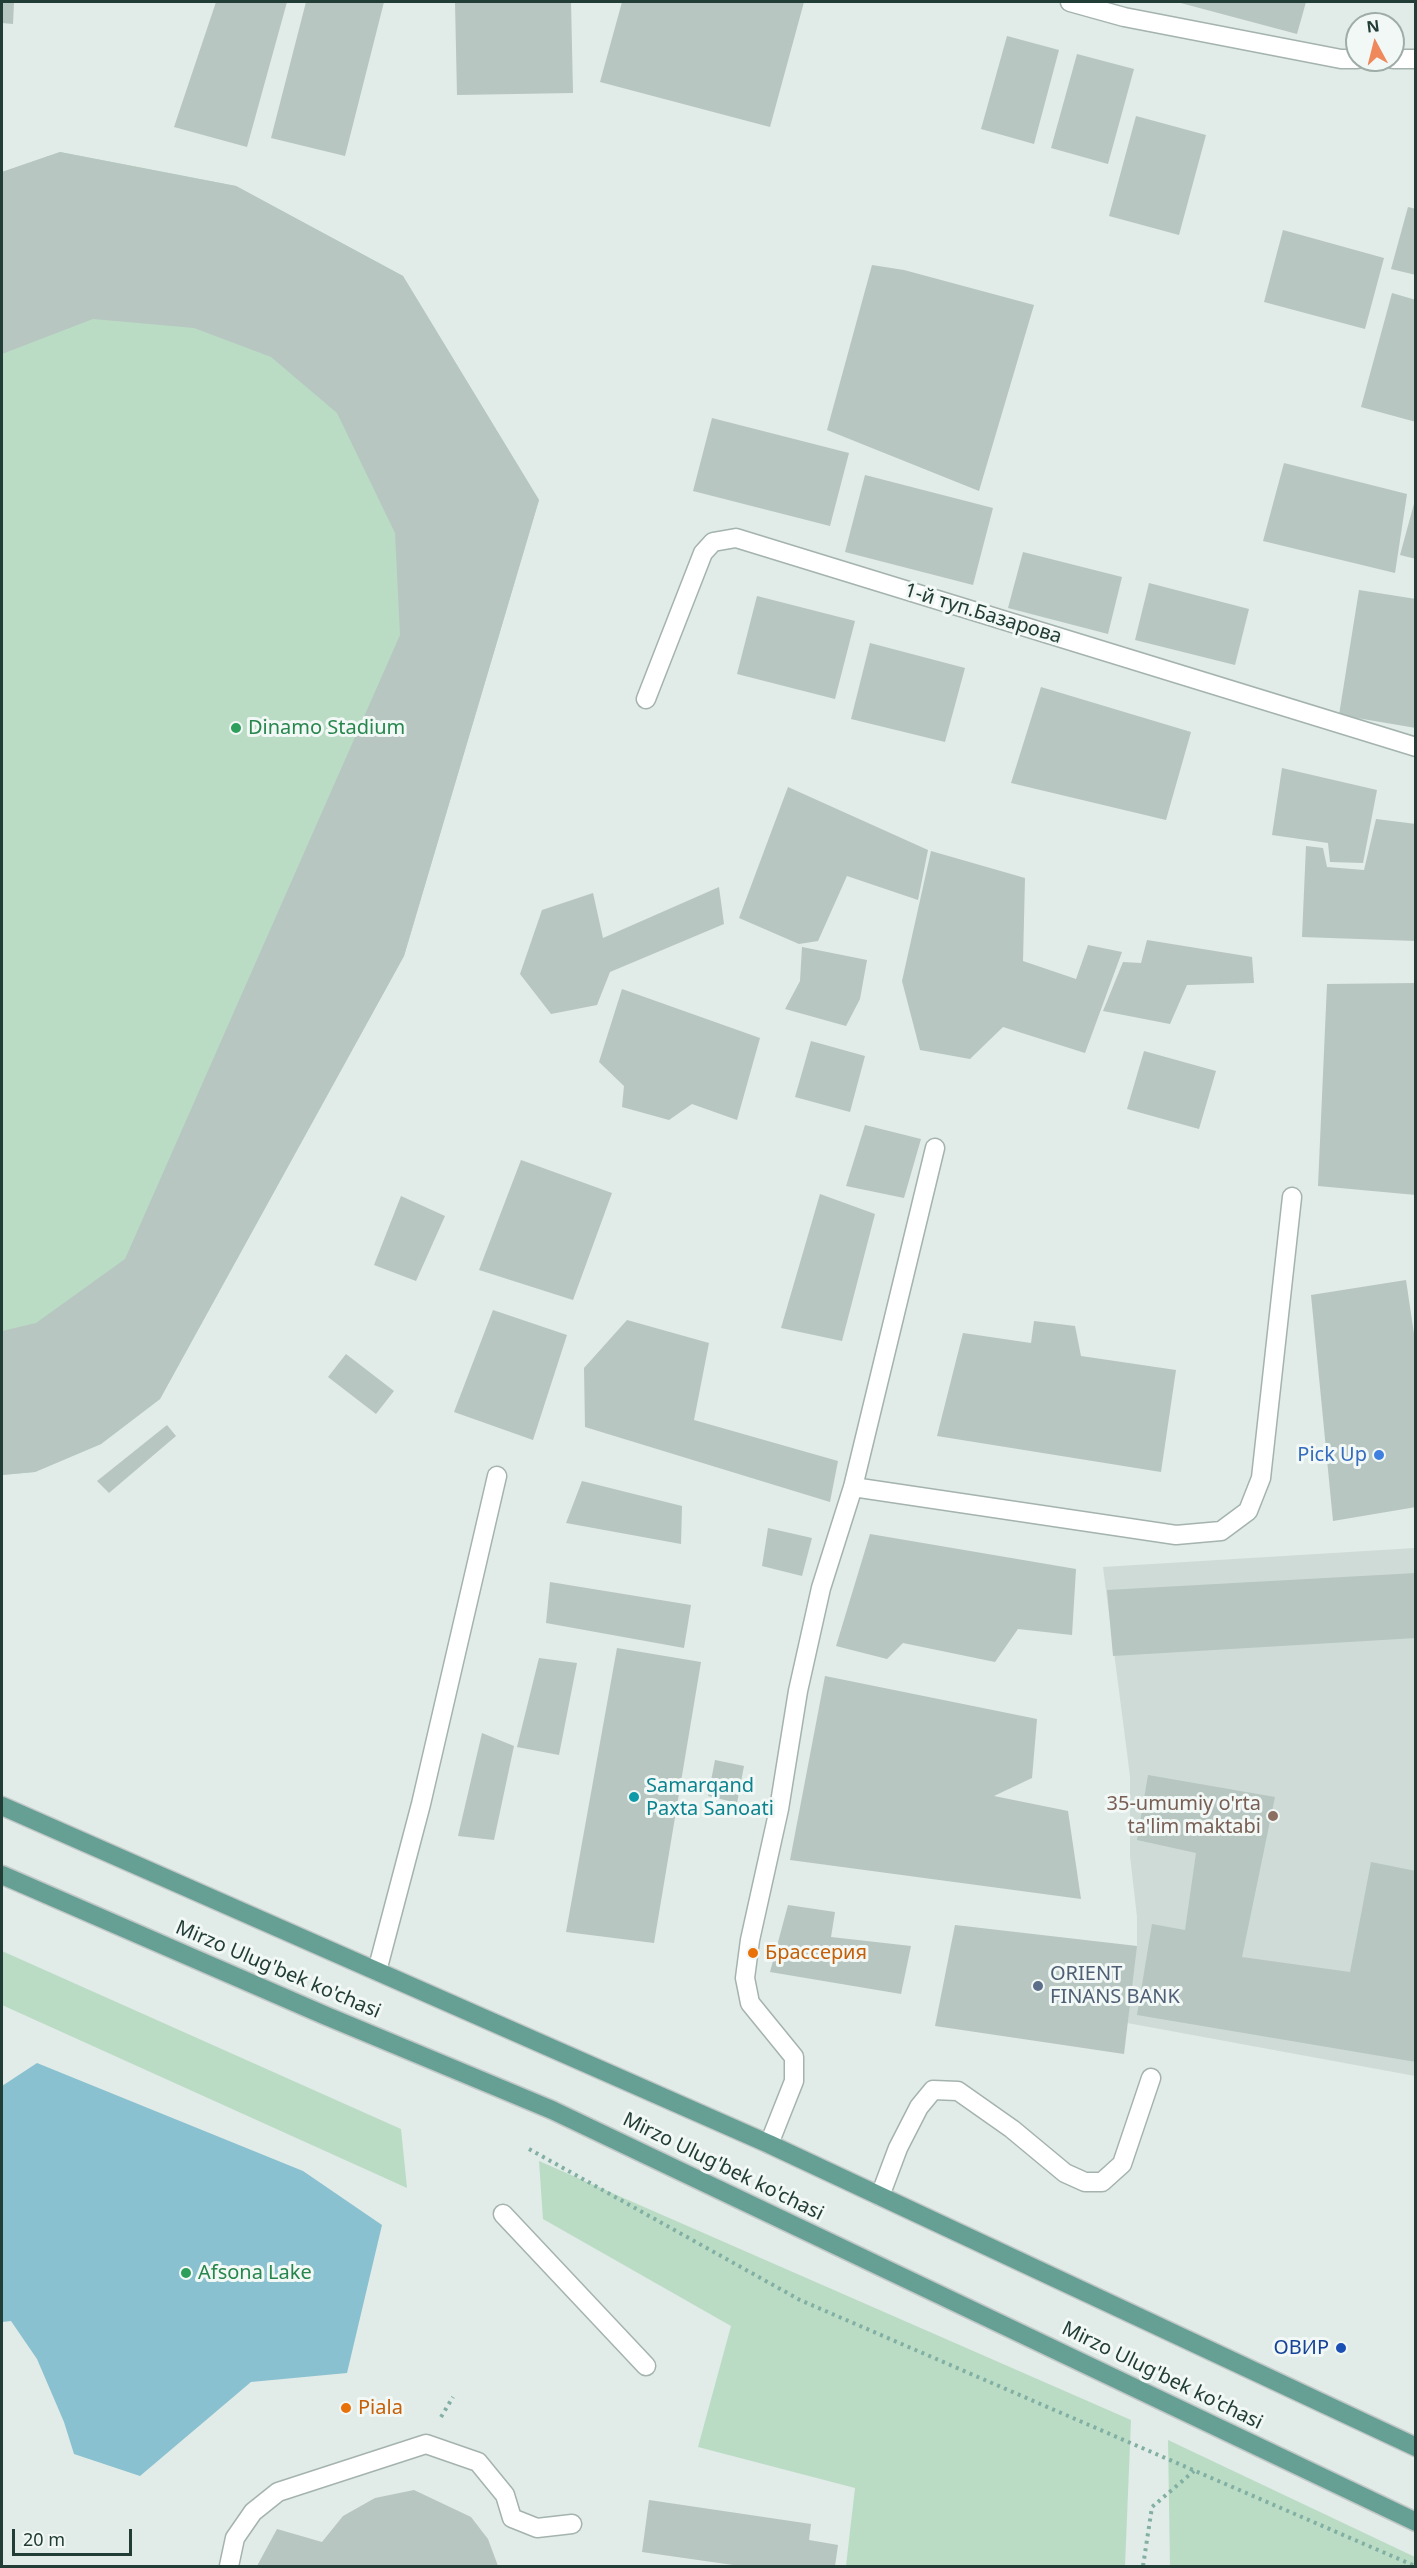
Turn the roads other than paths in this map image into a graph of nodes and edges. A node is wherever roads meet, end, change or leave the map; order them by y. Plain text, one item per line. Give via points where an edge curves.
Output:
1 (1070, 2) edge
2 (1345, 59) edge
3 (646, 699) dead end
4 (1416, 747) edge
5 (935, 1148) dead end
6 (1292, 1197) dead end
7 (497, 1476) dead end
8 (853, 1487) junction
9 (2, 1806) edge
10 (2, 1875) edge
11 (376, 1971) junction
12 (1151, 2078) dead end
13 (769, 2144) junction
14 (880, 2196) junction
15 (503, 2214) dead end
16 (646, 2366) dead end
17 (1416, 2447) edge
18 (1416, 2522) edge
19 (572, 2524) dead end
20 (229, 2566) edge

1 - 2 street via 1124,18
3 - 4 street, 1-й туп.Базарова via 703,553 713,542 736,538
5 - 8 street
6 - 8 street via 1261,1478 1248,1511 1221,1531 1176,1535
7 - 11 street via 421,1804
8 - 13 street via 821,1588 798,1691 745,1978 750,2003 794,2057 794,2081
9 - 11 main road, Mirzo Ulug'bek ko'chasi
10 - 18 main road, Mirzo Ulug'bek ko'chasi via 552,2110
11 - 13 main road, Mirzo Ulug'bek ko'chasi
12 - 14 street via 1122,2164 1102,2181 1085,2182 1065,2173 958,2091 933,2090 919,2107 898,2148
13 - 14 main road, Mirzo Ulug'bek ko'chasi
14 - 17 main road, Mirzo Ulug'bek ko'chasi
15 - 16 street
19 - 20 street via 537,2528 512,2518 505,2495 478,2462 426,2444 278,2492 254,2512 236,2538

